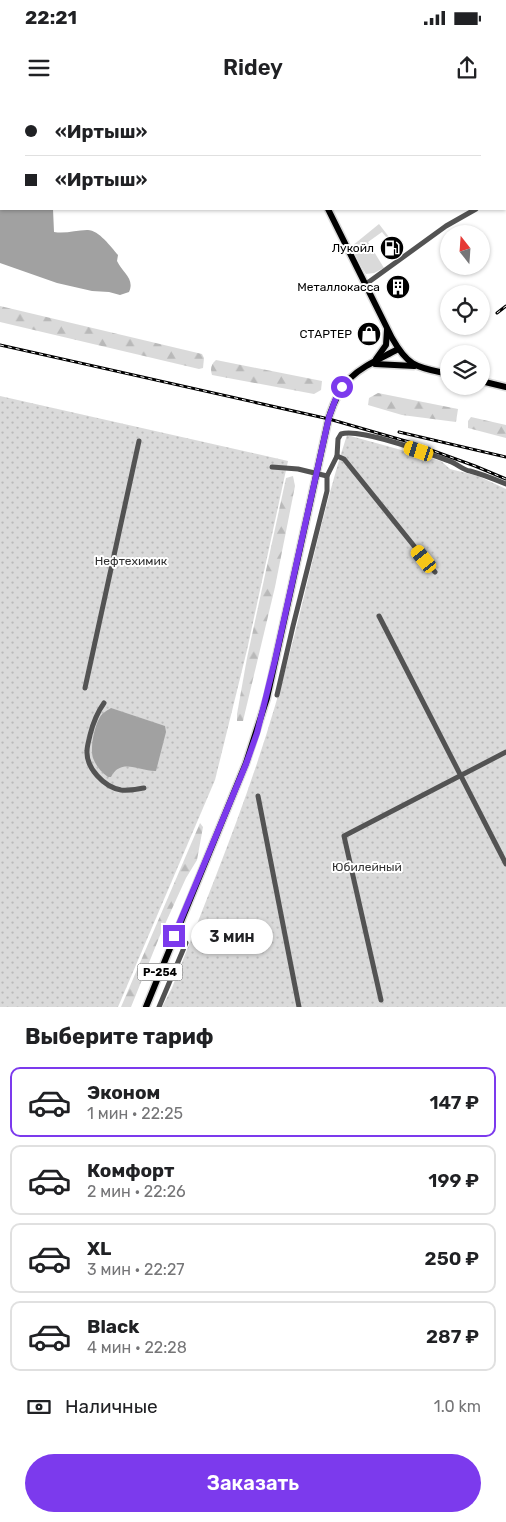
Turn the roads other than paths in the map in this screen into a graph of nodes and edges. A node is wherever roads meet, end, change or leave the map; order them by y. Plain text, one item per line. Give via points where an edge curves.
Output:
1 (329, 210) edge
2 (474, 210) edge
3 (366, 284) junction
4 (386, 326) junction
5 (398, 349) junction
6 (368, 365) junction
7 (416, 366) junction
8 (440, 372) edge
9 (490, 383) edge
10 (506, 387) edge
11 (139, 442) dead end
12 (338, 456) junction
13 (272, 467) dead end
14 (316, 474) junction
15 (327, 476) junction
16 (506, 484) edge
17 (435, 572) dead end
18 (379, 616) dead end
19 (85, 688) dead end
20 (277, 695) dead end
21 (104, 703) dead end
22 (506, 752) edge
23 (461, 775) junction
24 (144, 788) dead end
25 (258, 796) dead end
26 (506, 864) edge
27 (174, 936) junction
28 (381, 1000) dead end
29 (146, 1007) edge
30 (159, 1007) edge
31 (299, 1007) edge

1 - 3 main road
2 - 3 street via 446,226
3 - 4 main road
4 - 5 main road
4 - 6 main road via 386,345
5 - 6 main road, Р-254
5 - 7 main road
6 - 7 main road
6 - 14 main road, Р-254 via 350,377 336,398
7 - 8 main road
9 - 10 main road
11 - 19 street
12 - 15 street
12 - 16 street via 341,434 355,434 443,459
12 - 17 street via 344,459
13 - 14 street
14 - 15 street
14 - 27 main road, Р-254 via 257,733
15 - 20 street via 327,491
18 - 23 street
21 - 24 street via 94,717 87,752 90,764 97,775 119,790
22 - 23 street
23 - 26 street
23 - 28 street via 343,837
25 - 31 street
27 - 29 main road, Р-254
27 - 30 street via 186,943

